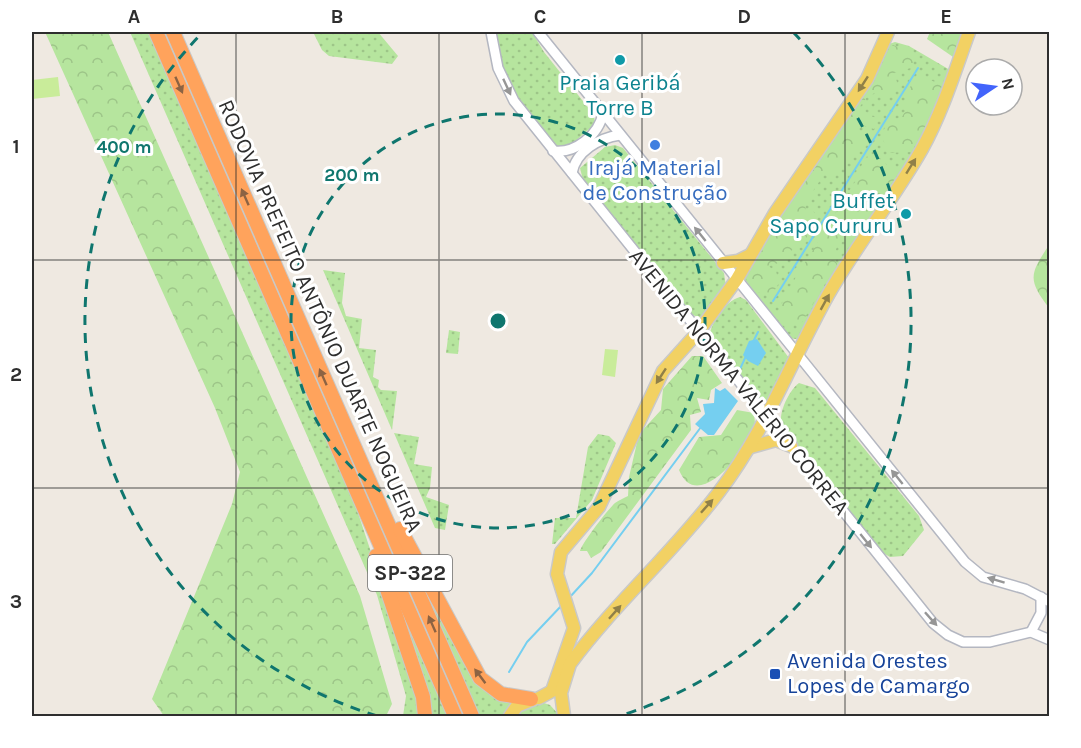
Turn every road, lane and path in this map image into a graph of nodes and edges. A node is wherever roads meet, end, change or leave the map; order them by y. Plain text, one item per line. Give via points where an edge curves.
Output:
1 (156, 32) edge
2 (172, 32) edge
3 (490, 32) edge
4 (538, 32) edge
5 (888, 32) edge
6 (969, 32) edge
7 (603, 113) junction
8 (620, 135) junction
9 (553, 151) junction
10 (572, 173) junction
11 (751, 254) junction
12 (723, 263) junction
13 (737, 279) junction
14 (699, 331) junction
15 (796, 353) junction
16 (768, 418) junction
17 (347, 431) junction
18 (332, 436) junction
19 (790, 446) junction
20 (751, 447) junction
21 (1041, 597) junction
22 (1050, 602) edge
23 (1032, 632) junction
24 (1050, 640) edge
25 (535, 699) junction
26 (564, 716) edge
27 (425, 717) edge
28 (455, 717) edge
29 (472, 717) edge
30 (510, 717) edge

1 -> 18 highway, RODOVIA PREFEITO ANTÔNIO DUARTE NOGUEIRA / SP-322
17 -> 2 highway, RODOVIA PREFEITO ANTÔNIO DUARTE NOGUEIRA / SP-322
3 -> 9 street, AVENIDA NORMA VALÉRIO CORREA via 498,68 513,101
4 - 7 street
5 -> 11 main road via 867,79
15 -> 6 main road via 856,249 922,149
7 - 8 street
7 - 9 street via 598,130 573,149 564,153
8 - 10 street via 590,147 577,158
12 -> 8 street
9 - 10 street, AVENIDA NORMA VALÉRIO CORREA
10 - 14 street, AVENIDA NORMA VALÉRIO CORREA
11 - 12 main road
11 - 13 main road
12 - 13 street
13 - 14 main road
13 - 15 street
14 - 16 street, AVENIDA NORMA VALÉRIO CORREA
14 -> 25 main road via 659,379 599,507 561,552 557,574 574,628 552,691
15 - 16 main road
21 -> 15 street via 983,577 965,562
16 - 19 street, AVENIDA NORMA VALÉRIO CORREA
16 - 20 main road
25 -> 17 highway via 501,694 480,678
29 -> 17 highway, RODOVIA PREFEITO ANTÔNIO DUARTE NOGUEIRA / SP-322
18 - 27 highway via 416,674
18 - 28 highway, RODOVIA PREFEITO ANTÔNIO DUARTE NOGUEIRA / SP-322
19 - 20 main road via 776,440
19 -> 23 street, AVENIDA NORMA VALÉRIO CORREA via 926,615 948,635 963,642 990,642
26 -> 20 main road via 561,693 570,664 717,495
21 - 22 street
21 - 23 street via 1041,613
23 - 24 street
25 - 26 main road via 554,704
25 - 30 main road via 517,706

